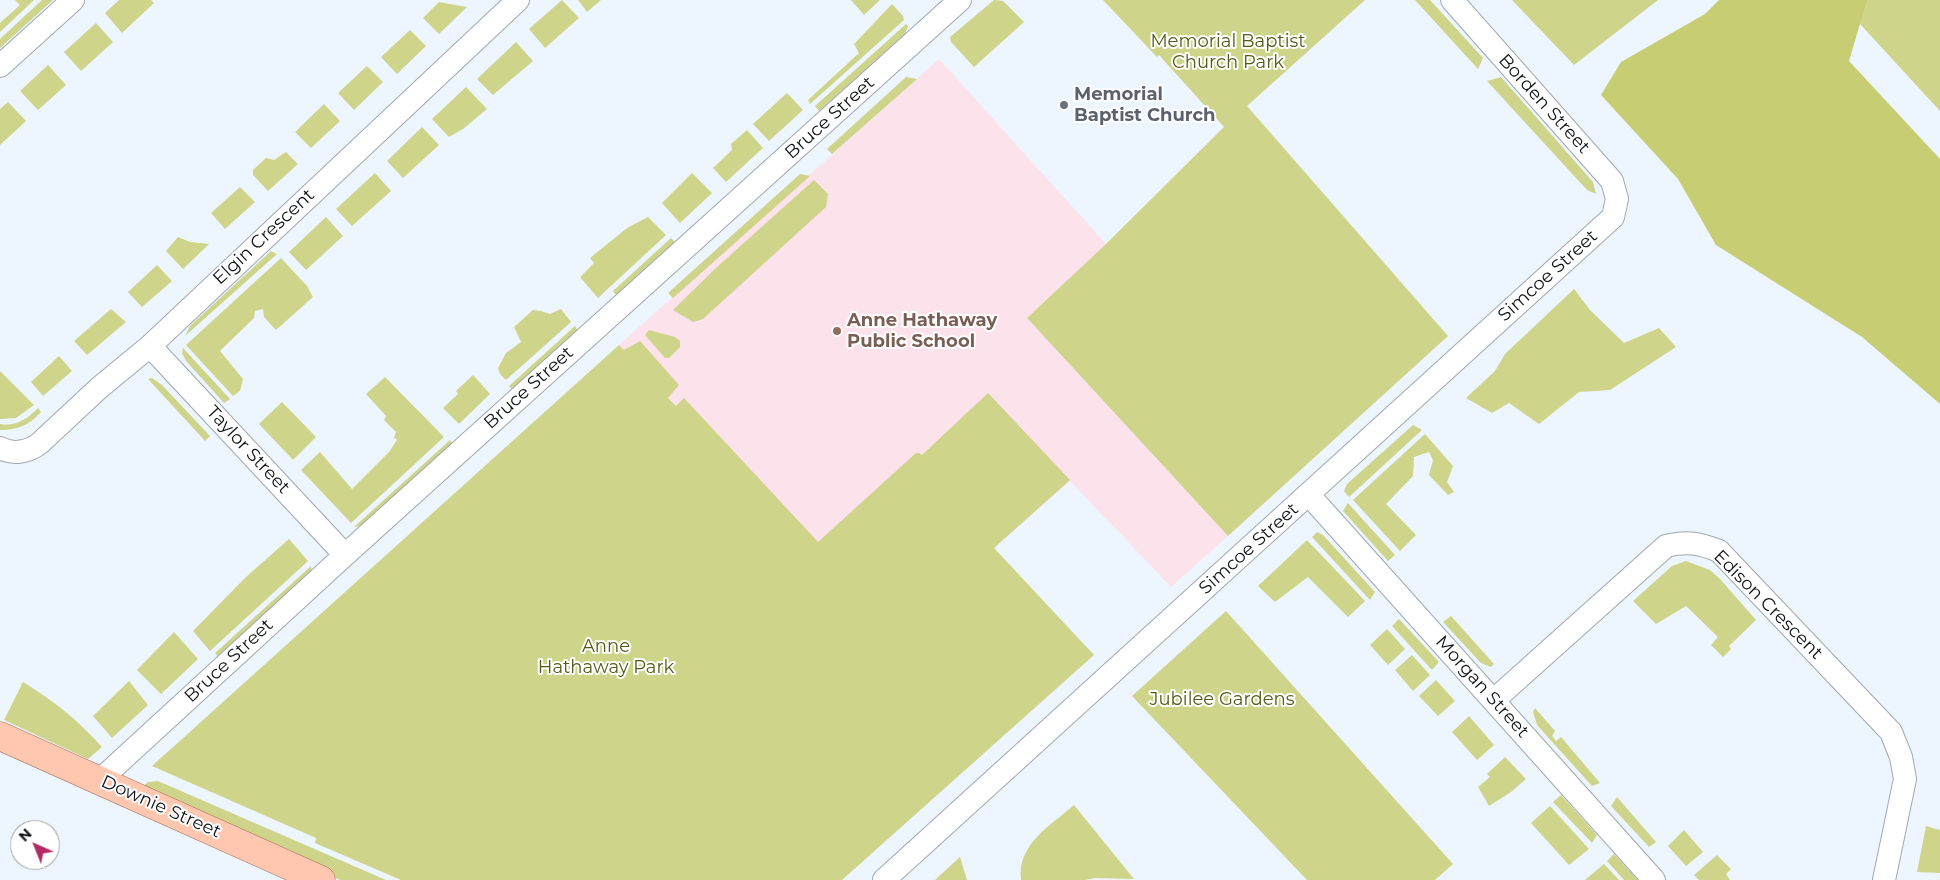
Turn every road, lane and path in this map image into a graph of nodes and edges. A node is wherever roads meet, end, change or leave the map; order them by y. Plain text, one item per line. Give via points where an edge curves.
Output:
1 (73, 0) edge
2 (518, 0) edge
3 (1452, 0) edge
4 (947, 4) edge
5 (0, 66) edge
6 (1613, 217) joint
7 (150, 346) junction
8 (0, 448) edge
9 (1309, 495) junction
10 (345, 555) junction
11 (1494, 700) junction
12 (0, 736) edge
13 (100, 780) junction
14 (321, 880) edge
15 (884, 880) edge
16 (1654, 880) edge
17 (1884, 880) edge

1 - 5 street
2 - 7 street, Elgin Crescent
3 - 6 street, Borden Street via 1612,181 1616,200
4 - 10 street, Bruce Street
6 - 9 street, Simcoe Street
7 - 8 street, Elgin Crescent via 36,447 22,452 7,452
7 - 10 street, Taylor Street
9 - 11 street, Morgan Street
9 - 15 street, Simcoe Street
10 - 13 street, Bruce Street
11 - 16 street, Morgan Street
11 - 17 street, Edison Crescent via 1666,546 1698,543 1719,551 1891,732 1901,757 1904,780
12 - 13 main road, Downie Street
13 - 14 main road, Downie Street

